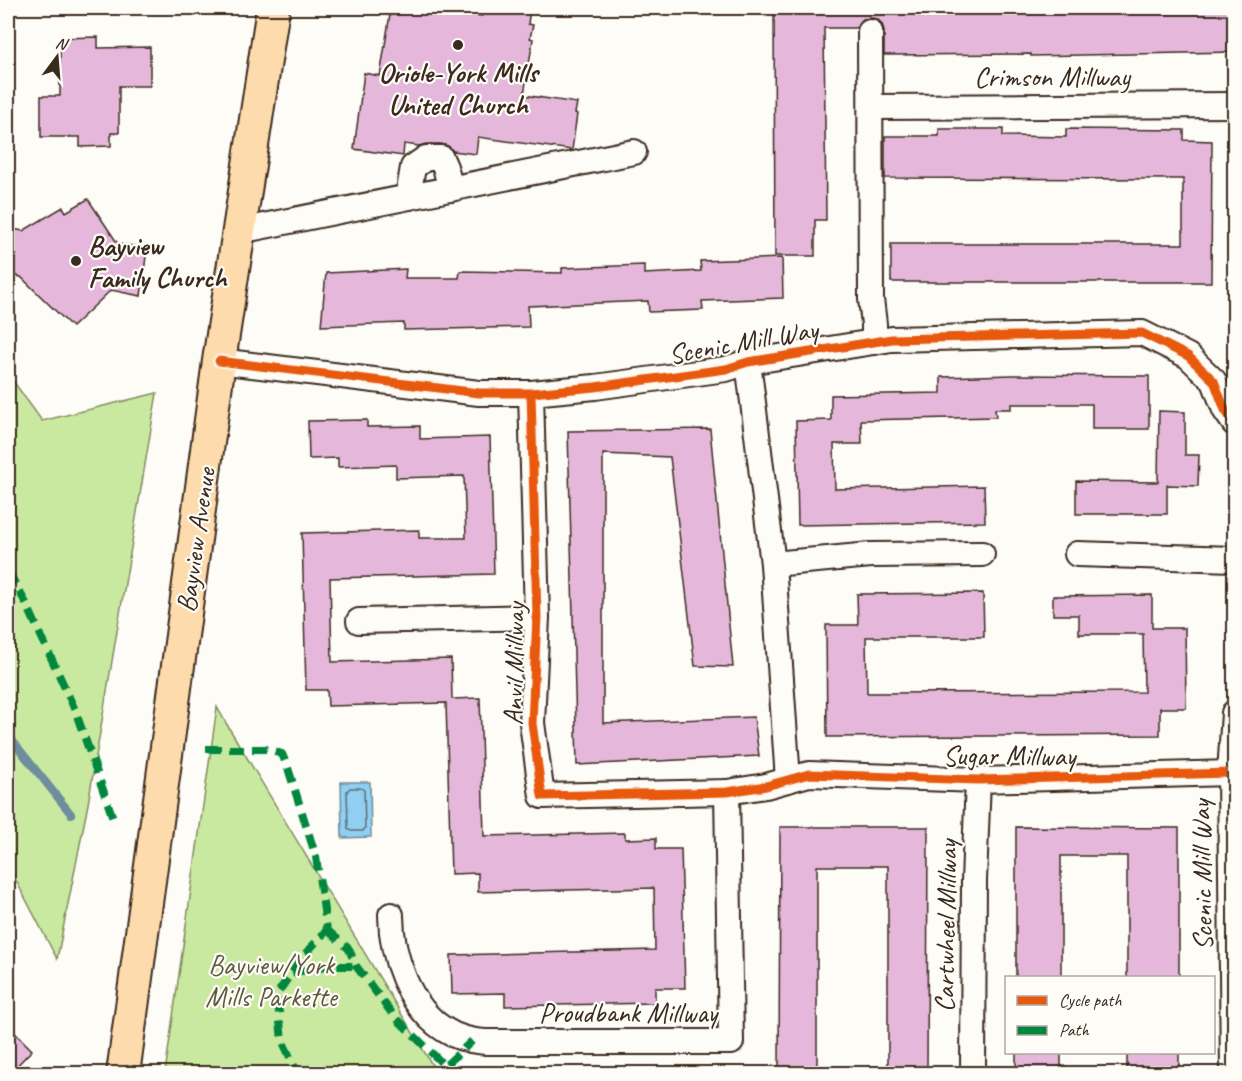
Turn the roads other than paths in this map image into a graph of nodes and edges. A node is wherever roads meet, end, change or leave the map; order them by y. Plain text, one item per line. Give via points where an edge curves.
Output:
1 (273, 8) edge
2 (870, 32) dead end
3 (1234, 105) edge
4 (871, 107) junction
5 (634, 152) dead end
6 (451, 189) junction
7 (408, 197) junction
8 (239, 231) junction
9 (874, 342) junction
10 (219, 361) junction
11 (748, 362) junction
12 (1224, 376) edge
13 (531, 393) junction
14 (1234, 423) edge
15 (982, 554) dead end
16 (1077, 554) dead end
17 (1234, 559) edge
18 (773, 564) junction
19 (537, 616) junction
20 (359, 621) dead end
21 (1234, 713) edge
22 (1230, 773) junction
23 (788, 780) junction
24 (978, 780) junction
25 (727, 792) junction
26 (391, 915) dead end
27 (1234, 1068) edge
28 (123, 1074) edge
29 (973, 1074) edge

1 - 8 main road, Bayview Avenue
2 - 4 street
3 - 4 street, Crimson Millway
4 - 9 street
5 - 6 street
6 - 7 street
6 - 7 street via 441,158 426,158 414,167
7 - 8 street
8 - 10 main road, Bayview Avenue
9 - 11 street, Scenic Mill Way
9 - 12 street, Scenic Mill Way via 1142,333
10 - 13 street, Scenic Mill Way via 479,393
10 - 28 main road, Bayview Avenue
11 - 13 street, Scenic Mill Way via 726,369
11 - 18 street
12 - 14 street, Scenic Mill Way via 1225,410
13 - 19 street, Anvil Millway
15 - 18 street via 871,555
16 - 17 street
18 - 23 street
19 - 20 street
19 - 25 street, Anvil Millway via 532,723 542,796
21 - 22 street, Scenic Mill Way
22 - 24 street, Sugar Millway
22 - 27 street, Scenic Mill Way
23 - 24 street, Sugar Millway via 809,774
23 - 25 street, Anvil Millway
24 - 29 street, Cartwheel Millway
25 - 26 street, Proudbank Millway via 731,1042 463,1039 435,1023 409,988 399,965

